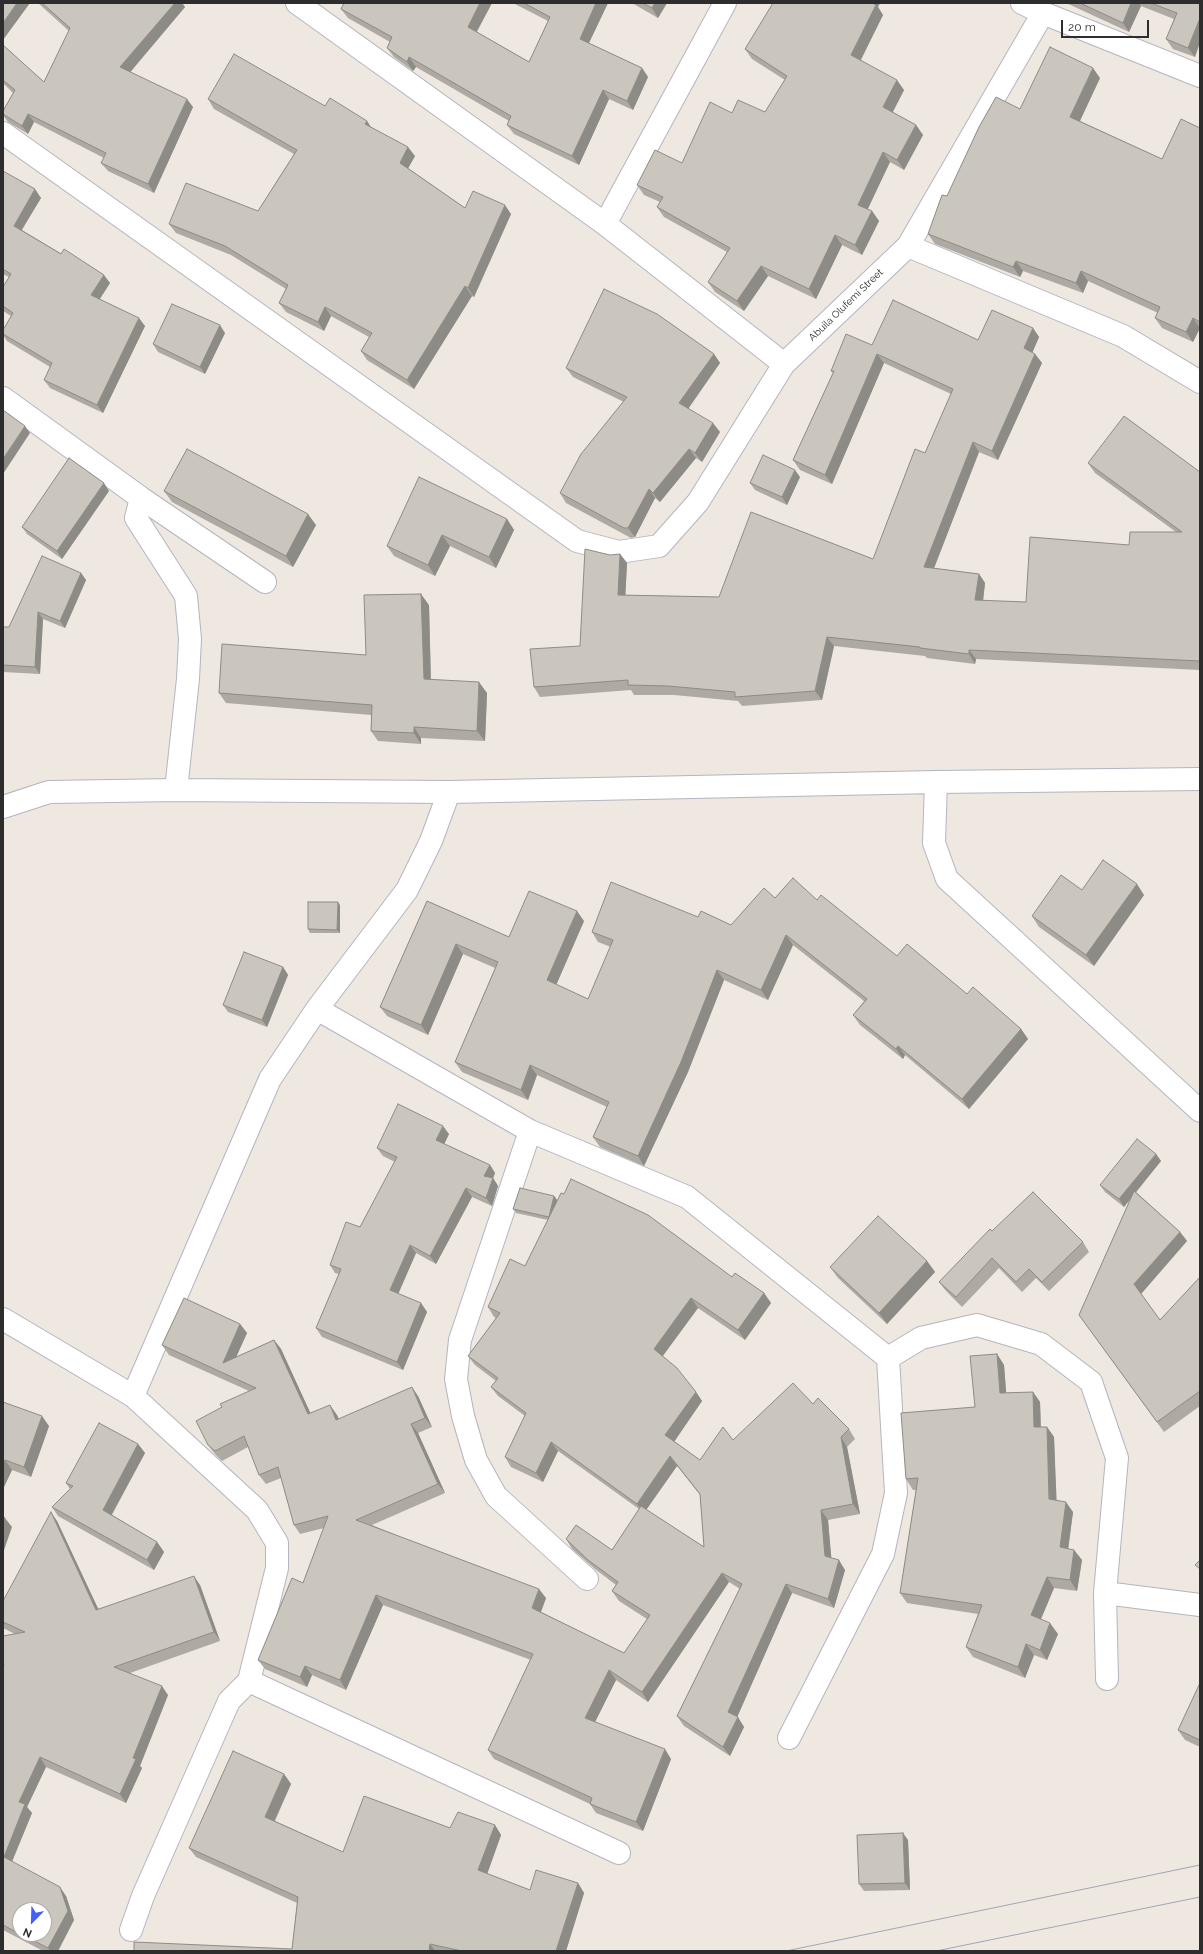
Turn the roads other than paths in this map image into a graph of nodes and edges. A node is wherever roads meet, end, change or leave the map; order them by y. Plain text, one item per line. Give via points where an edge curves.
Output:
1 (297, 3) edge
2 (725, 3) edge
3 (1022, 3) edge
4 (1043, 13) junction
5 (1200, 76) edge
6 (3, 133) edge
7 (605, 224) junction
8 (908, 246) junction
9 (784, 364) junction
10 (1200, 382) edge
11 (3, 398) edge
12 (141, 498) junction
13 (265, 582) dead end
14 (1200, 779) edge
15 (936, 782) junction
16 (176, 790) junction
17 (449, 792) junction
18 (3, 807) edge
19 (317, 1009) junction
20 (1200, 1111) edge
21 (530, 1131) junction
22 (3, 1319) edge
23 (888, 1358) junction
24 (133, 1396) junction
25 (587, 1579) edge
26 (1105, 1594) junction
27 (1200, 1605) edge
28 (1107, 1679) dead end
29 (249, 1681) junction
30 (789, 1738) dead end
31 (619, 1853) dead end
32 (131, 1930) dead end

1 - 7 street
2 - 7 street
3 - 4 street
4 - 5 street
4 - 8 street, Abuila Olufemi Street
6 - 9 street, Abuila Olufemi Street via 577,541 619,552 659,546 698,502
7 - 9 street
8 - 9 street, Abuila Olufemi Street
8 - 10 street via 1123,336
11 - 12 street
12 - 13 street
12 - 16 street via 136,518 186,596 190,639 189,666
14 - 15 street
15 - 17 street
15 - 20 street via 934,843 947,878
16 - 17 street
16 - 18 street via 49,792
17 - 19 street via 431,841 407,890
19 - 21 street
19 - 24 street via 270,1079
21 - 23 street via 688,1197
21 - 25 street via 460,1340 456,1379 463,1416 476,1460 496,1496
22 - 24 street
23 - 26 street via 921,1338 977,1325 1041,1344 1091,1382 1117,1458
23 - 30 street via 896,1493 883,1554
24 - 29 street via 257,1510 277,1543 277,1568
26 - 27 street
26 - 28 street
29 - 31 street
29 - 32 street via 229,1701 142,1896

